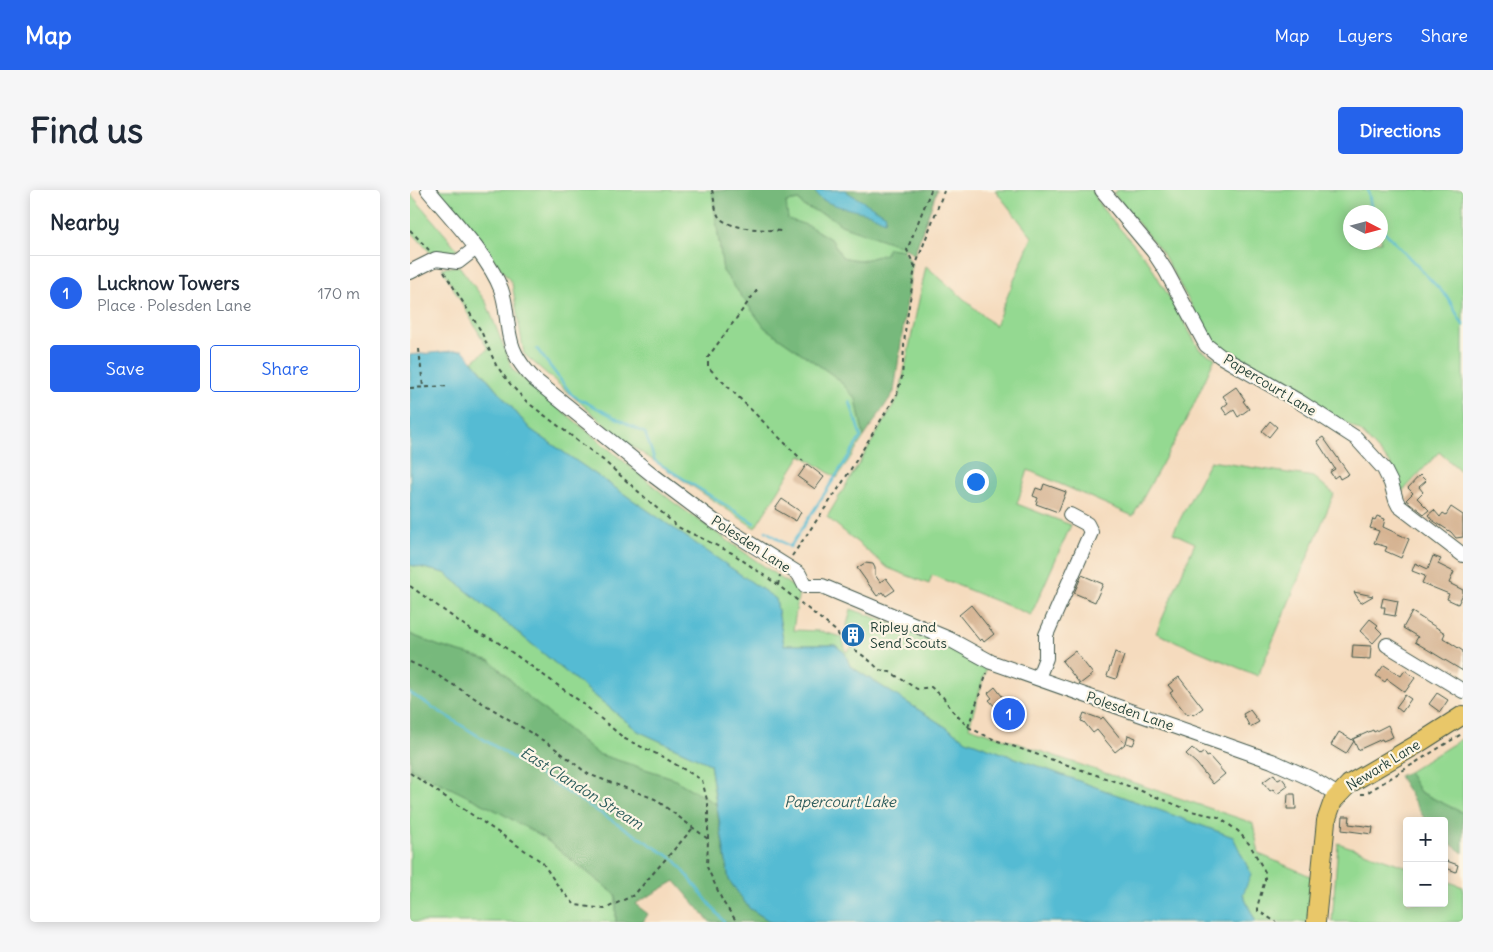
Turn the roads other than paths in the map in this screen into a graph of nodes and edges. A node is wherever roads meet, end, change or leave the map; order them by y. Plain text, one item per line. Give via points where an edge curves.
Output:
1 (428, 190) edge
2 (1102, 190) edge
3 (476, 248) junction
4 (410, 272) edge
5 (1070, 515) dead end
6 (1463, 556) edge
7 (1387, 645) dead end
8 (1038, 678) junction
9 (1463, 692) edge
10 (1463, 714) edge
11 (1338, 795) junction
12 (1316, 922) edge

1 - 3 street, Polesden Lane
2 - 6 street, Papercourt Lane via 1166,270 1206,345 1356,438 1384,469 1399,506
3 - 4 street via 458,262 436,259
3 - 8 street, Polesden Lane via 500,288 513,350 519,362 535,380 714,521 799,574 806,591 822,586 949,639 991,662
5 - 8 street via 1087,524 1092,532 1046,635 1046,658
7 - 9 street
8 - 11 street, Polesden Lane via 1272,761
10 - 11 main road, Newark Lane via 1349,784
11 - 12 main road, Newark Lane via 1330,806 1326,821

